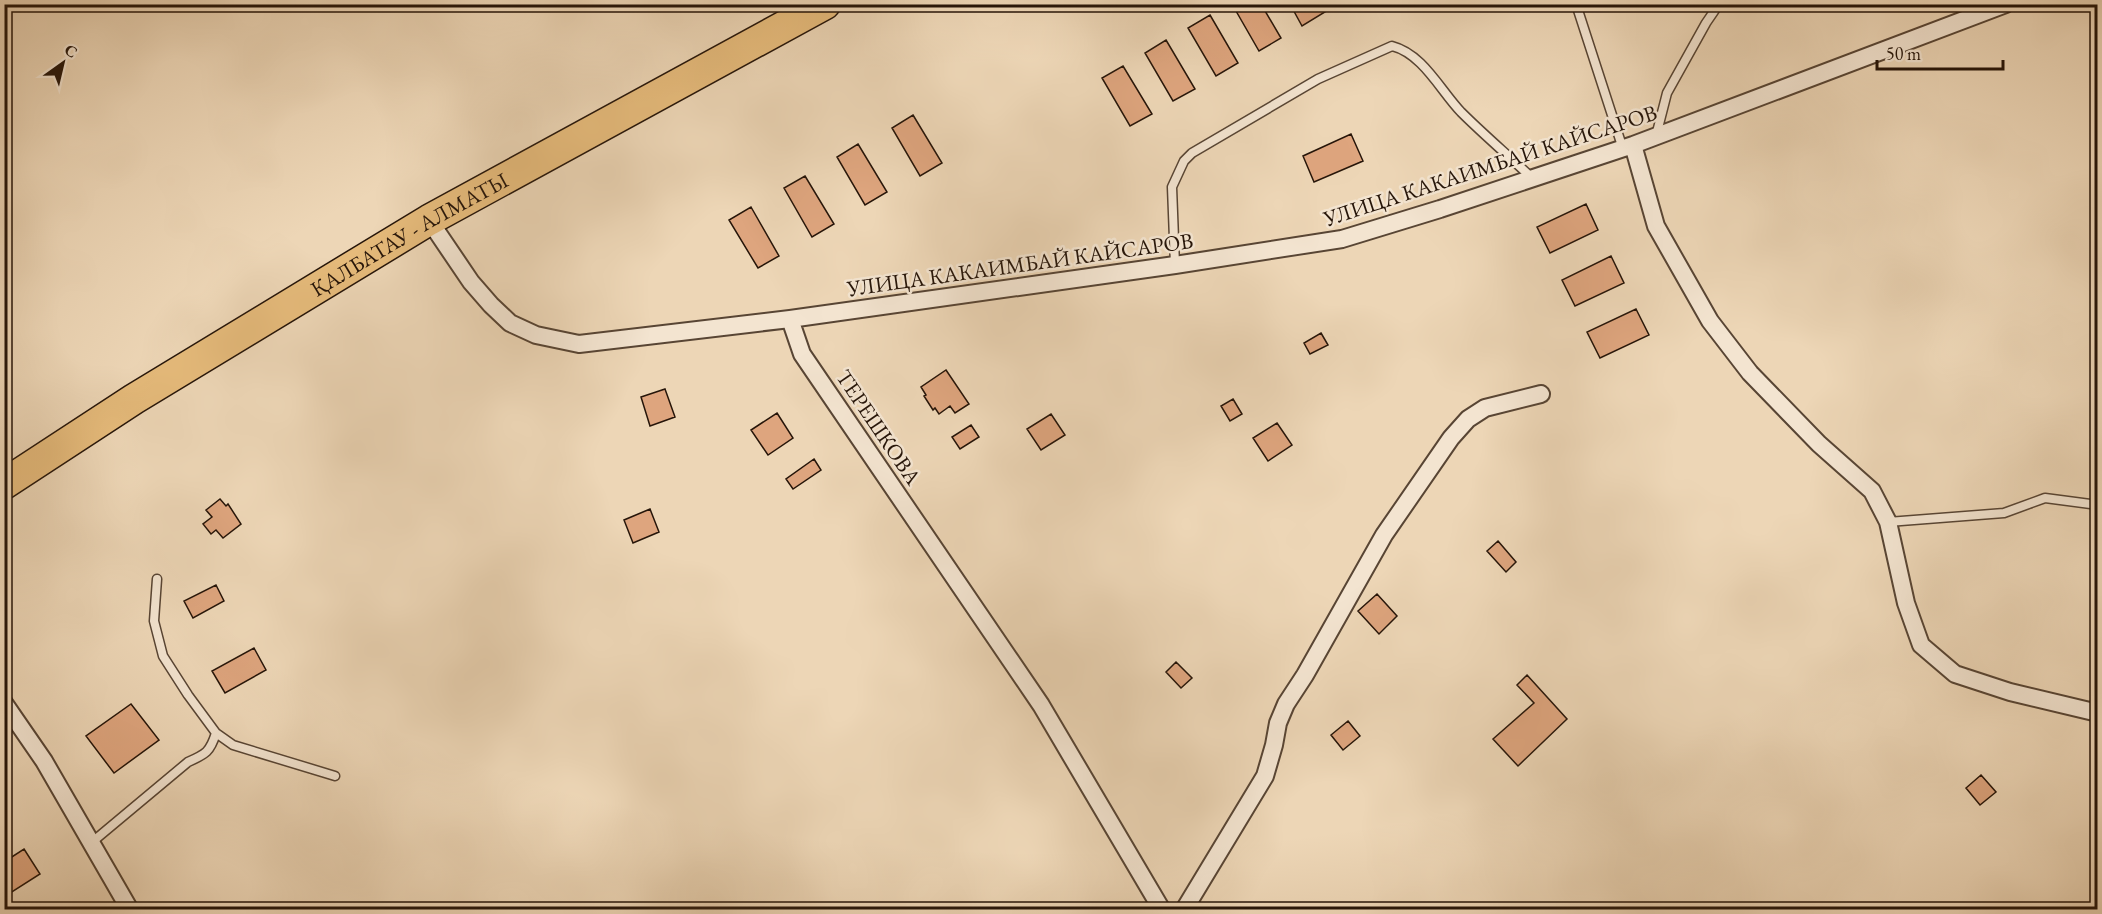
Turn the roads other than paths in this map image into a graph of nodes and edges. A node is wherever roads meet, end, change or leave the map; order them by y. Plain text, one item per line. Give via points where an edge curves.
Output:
1 (825, 4) edge
2 (1576, 4) edge
3 (1719, 4) edge
4 (2006, 4) edge
5 (1656, 136) junction
6 (1628, 147) junction
7 (1533, 178) junction
8 (429, 220) junction
9 (1175, 265) junction
10 (790, 319) junction
11 (1541, 394) dead end
12 (4, 484) edge
13 (2097, 505) edge
14 (1888, 522) junction
15 (157, 579) dead end
16 (4, 703) edge
17 (2097, 713) edge
18 (216, 733) junction
19 (335, 776) dead end
20 (91, 843) junction
21 (130, 909) edge
22 (1162, 909) edge
23 (1184, 909) edge

1 - 8 highway, ҚАЛБАТАУ - АЛМАТЫ
2 - 6 lane
3 - 5 lane via 1667,93
4 - 5 street, УЛИЦА КАКАИМБАЙ КАЙСАРОВ
5 - 6 street, УЛИЦА КАКАИМБАЙ КАЙСАРОВ
6 - 7 street, УЛИЦА КАКАИМБАЙ КАЙСАРОВ
6 - 14 street via 1656,226 1710,321 1750,373 1819,444 1872,491
7 - 9 street, УЛИЦА КАКАИМБАЙ КАЙСАРОВ via 1342,239
7 - 9 lane via 1460,110 1416,59 1392,46 1318,79 1184,161 1172,187
8 - 10 street via 491,305 510,323 536,334 579,344
8 - 12 highway, ҚАЛБАТАУ - АЛМАТЫ via 134,399
9 - 10 street, УЛИЦА КАКАИМБАЙ КАЙСАРОВ
10 - 22 street, ТЕРЕШКОВА via 802,354 1041,705
11 - 23 street via 1485,408 1468,419 1444,448 1384,535 1286,704 1265,776
13 - 14 lane via 2045,498 2004,513
14 - 17 street via 1906,603 1921,645 1955,674
15 - 18 lane via 154,621 163,656
16 - 20 street via 44,761
18 - 19 lane via 233,744
18 - 20 lane via 204,755 188,762
20 - 21 street

